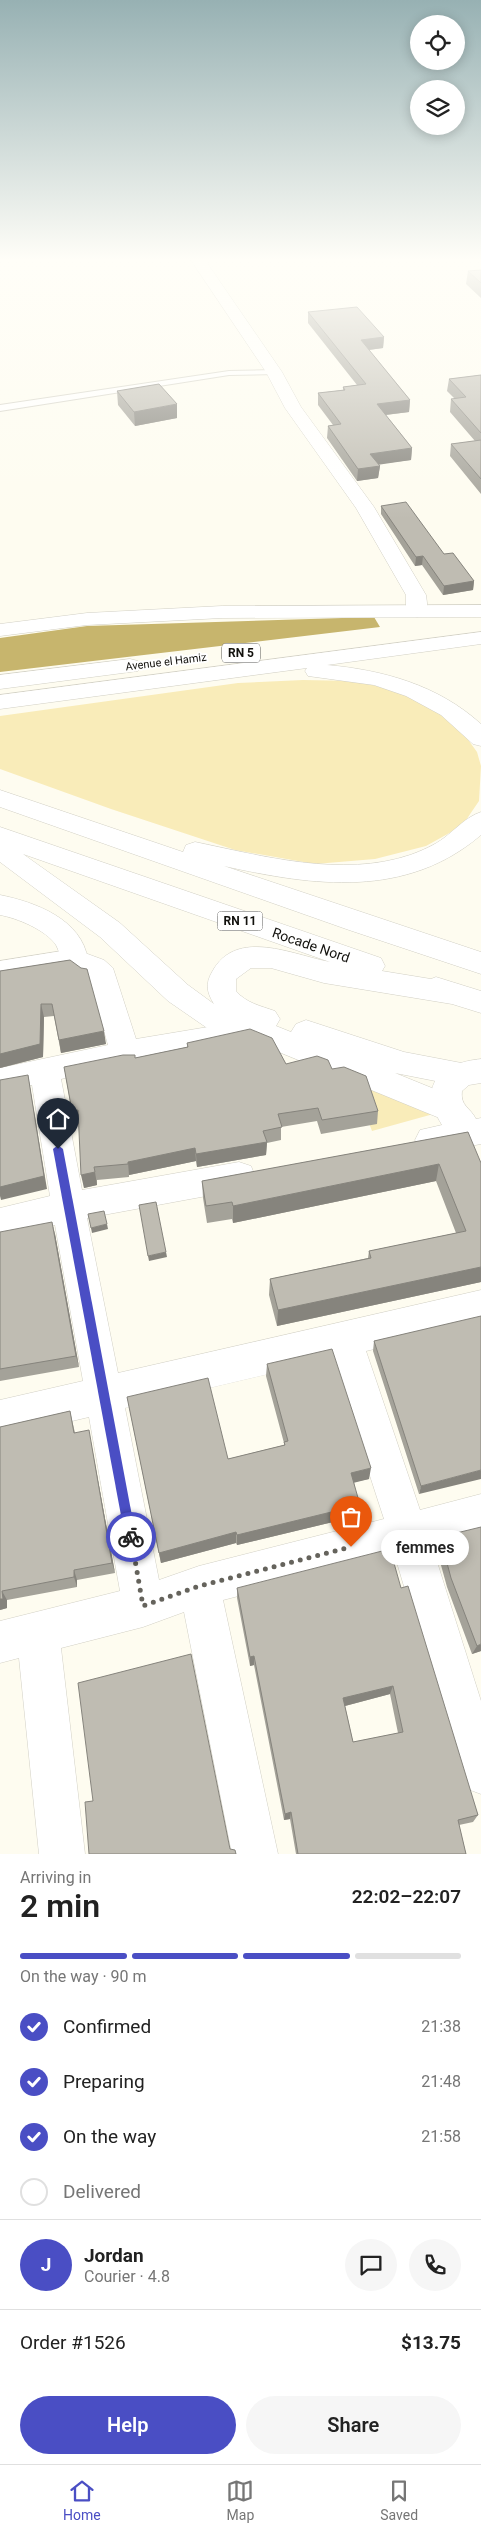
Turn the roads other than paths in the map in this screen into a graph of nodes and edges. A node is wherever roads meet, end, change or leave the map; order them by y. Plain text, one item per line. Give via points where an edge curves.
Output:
1 (257, 347) edge
2 (274, 372) junction
3 (0, 408) edge
4 (417, 611) junction
5 (481, 611) edge
6 (481, 623) edge
7 (0, 630) edge
8 (481, 638) edge
9 (262, 668) junction
10 (0, 682) edge
11 (0, 702) edge
12 (481, 739) edge
13 (0, 798) edge
14 (481, 821) edge
15 (78, 827) junction
16 (0, 836) edge
17 (0, 848) edge
18 (0, 905) edge
19 (74, 960) junction
20 (481, 963) edge
21 (0, 972) edge
22 (452, 994) junction
23 (481, 1002) edge
24 (481, 1013) edge
25 (251, 1028) junction
26 (125, 1054) junction
27 (45, 1072) junction
28 (471, 1073) edge
29 (0, 1080) edge
30 (448, 1108) junction
31 (481, 1131) edge
32 (404, 1145) edge
33 (270, 1170) edge
34 (68, 1207) junction
35 (0, 1223) edge
36 (481, 1307) edge
37 (344, 1338) junction
38 (105, 1395) junction
39 (0, 1419) edge
40 (481, 1514) edge
41 (408, 1532) junction
42 (199, 1586) junction
43 (143, 1606) junction
44 (19, 1638) edge
45 (481, 1772) edge
46 (62, 1854) edge
47 (255, 1854) edge

1 - 2 main road
2 - 3 lane via 229,373
2 - 4 main road via 293,408 365,507 416,595
4 - 5 main road
4 - 7 main road via 213,612 87,619
6 - 10 main road, Avenue el Hamiz / RN 5
8 - 9 main road, RN 5
9 - 11 main road, RN 5
9 - 12 main road via 347,673 415,691 452,711
13 - 15 main road, RN 11
14 - 15 main road via 446,850 419,861 379,874 339,875 269,867
15 - 20 main road, RN 11
16 - 22 main road, Rocade Nord / RN 11
17 - 25 main road via 110,930 196,1007 220,1022
18 - 19 main road via 11,906 61,933 72,948
19 - 21 main road
19 - 26 main road via 94,968 103,976
22 - 23 main road, Rocade Nord / RN 11
22 - 24 lane
22 - 28 main road via 326,972 263,957 242,959 233,964 226,970 221,985 227,1001 243,1012 404,1064
25 - 26 main road via 215,1038
25 - 30 main road
26 - 27 main road
27 - 29 main road
27 - 34 main road
28 - 30 main road via 452,1080 447,1088
30 - 31 main road via 462,1123
31 - 32 main road
33 - 34 main road
34 - 35 main road
34 - 38 main road
36 - 37 main road
37 - 38 main road
37 - 41 main road
38 - 39 main road
38 - 43 main road
40 - 41 main road
41 - 42 main road
41 - 45 main road
42 - 43 main road
42 - 47 main road
43 - 44 main road
44 - 46 main road

